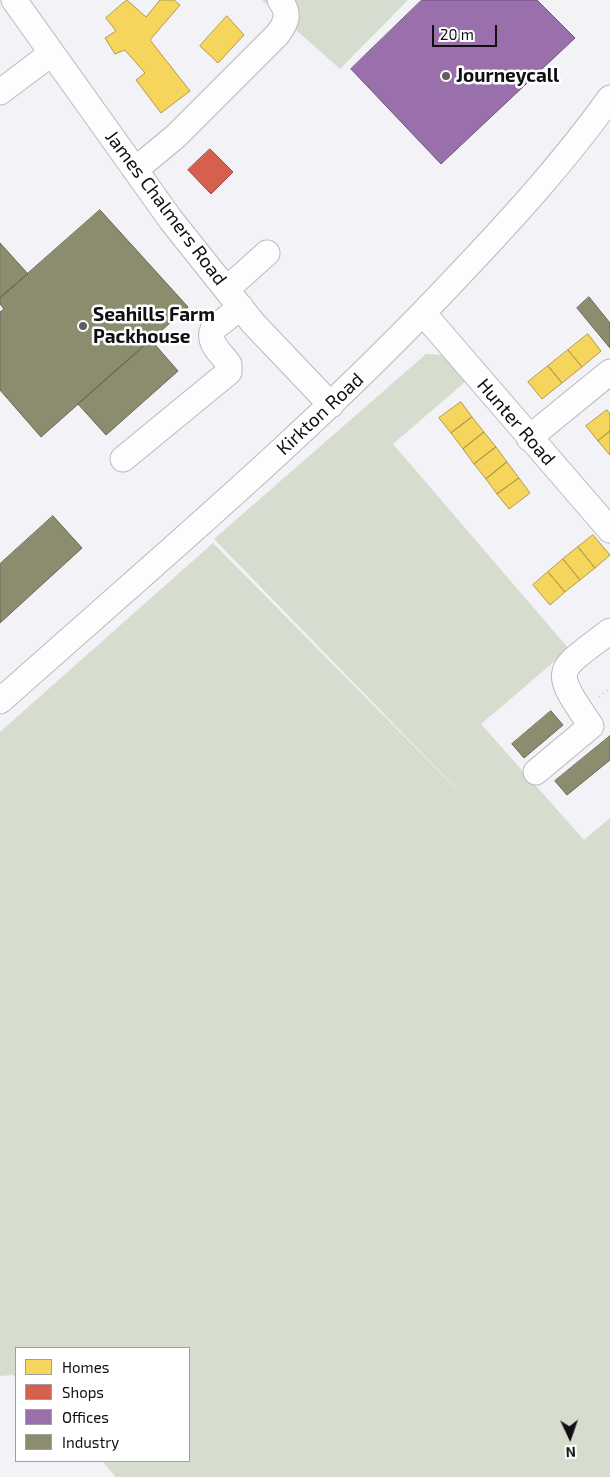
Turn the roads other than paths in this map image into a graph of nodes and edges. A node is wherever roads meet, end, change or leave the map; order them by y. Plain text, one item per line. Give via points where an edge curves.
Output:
1 (14, 0) edge
2 (280, 0) edge
3 (52, 53) junction
4 (0, 92) edge
5 (610, 98) edge
6 (135, 170) junction
7 (266, 253) dead end
8 (234, 298) junction
9 (424, 313) junction
10 (610, 372) edge
11 (331, 406) junction
12 (529, 438) junction
13 (123, 459) dead end
14 (610, 530) edge
15 (610, 631) edge
16 (0, 701) edge
17 (536, 772) dead end

1 - 3 street, James Chalmers Road
2 - 6 street via 287,14 286,24 277,35 176,136
3 - 4 street
3 - 6 street, James Chalmers Road
5 - 9 street, Kirkton Road via 534,196
6 - 8 street, James Chalmers Road via 170,220
7 - 8 street
8 - 11 street, James Chalmers Road
8 - 13 street via 211,334 211,341 229,364 229,372
9 - 11 street, Kirkton Road
9 - 12 street, Hunter Road
10 - 12 street
11 - 16 street, Kirkton Road
12 - 14 street, Hunter Road
15 - 17 street via 568,663 563,676 566,690 591,726

